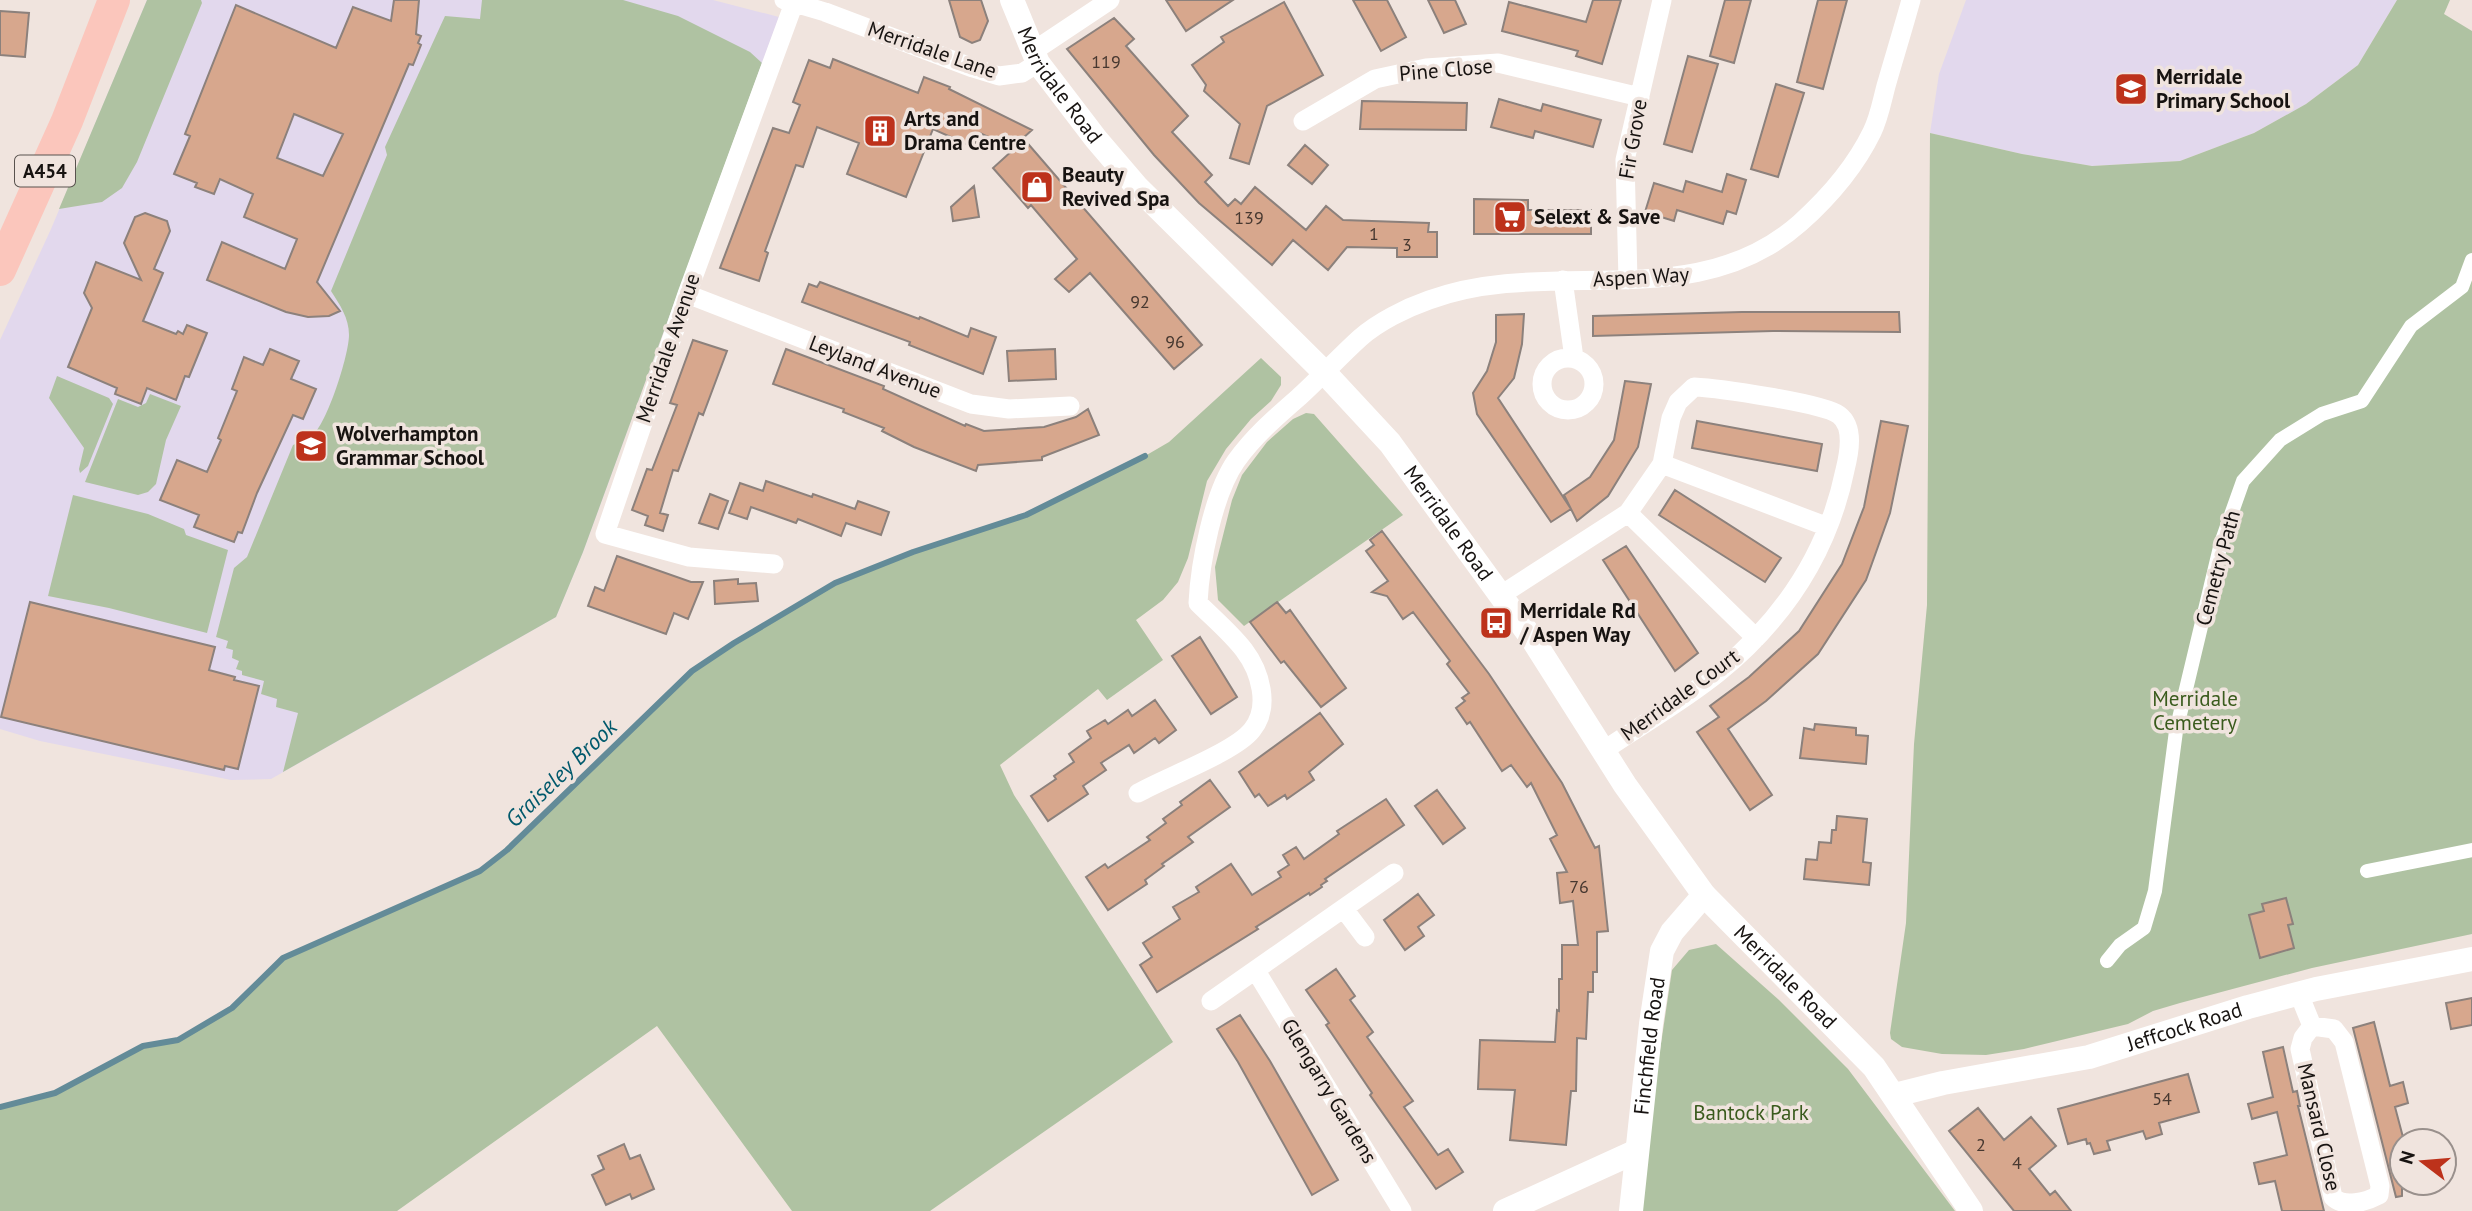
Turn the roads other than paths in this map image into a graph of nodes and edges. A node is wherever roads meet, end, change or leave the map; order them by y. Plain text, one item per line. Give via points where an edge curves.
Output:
1 (114, 0) edge
2 (1012, 0) edge
3 (1110, 0) edge
4 (1662, 0) edge
5 (1911, 0) edge
6 (789, 1) edge
7 (1035, 58) junction
8 (1640, 97) junction
9 (1303, 121) dead end
10 (2472, 260) edge
11 (0, 270) edge
12 (1563, 280) junction
13 (1628, 280) junction
14 (687, 294) junction
15 (1574, 358) dead end
16 (1325, 373) junction
17 (1070, 406) dead end
18 (1662, 464) junction
19 (1628, 513) junction
20 (1829, 527) junction
21 (774, 564) dead end
22 (1501, 596) junction
23 (1756, 638) junction
24 (1603, 751) junction
25 (1138, 793) dead end
26 (2472, 850) edge
27 (2367, 872) dead end
28 (1394, 873) dead end
29 (1704, 895) junction
30 (1344, 909) junction
31 (1365, 937) dead end
32 (2472, 959) edge
33 (2107, 961) dead end
34 (1256, 971) junction
35 (2298, 994) junction
36 (1211, 1001) dead end
37 (2312, 1026) junction
38 (1895, 1095) junction
39 (1637, 1151) junction
40 (1402, 1211) edge
41 (1505, 1211) edge
42 (1631, 1211) edge
43 (1971, 1211) edge

1 - 11 highway, A454 via 67,121
2 - 7 street, Merridale Road
3 - 7 street, Merridale Lane
4 - 8 street, Fir Grove
5 - 13 street, Aspen Way via 1873,130 1855,163 1799,224 1770,244 1713,270
6 - 7 street, Merridale Lane via 999,76 1022,73
6 - 14 street, Merridale Avenue
7 - 16 street, Merridale Road via 1137,187
8 - 9 street, Pine Close via 1498,63 1426,68 1375,79
8 - 13 street, Fir Grove via 1625,160
10 - 33 street, Cemetry Path via 2462,287 2411,326 2362,401 2322,414 2280,440 2244,481 2221,543 2176,731 2155,891 2144,928
12 - 13 street, Aspen Way
12 - 15 street
12 - 16 street, Aspen Way via 1491,286 1430,300 1362,337
14 - 17 street, Leyland Avenue via 971,404 1009,409
14 - 21 street, Merridale Avenue via 605,534 689,556
16 - 22 street, Merridale Road via 1390,443
16 - 25 street, Aspen Way via 1258,433 1235,463 1217,505 1199,577 1198,603 1244,650 1254,667 1261,685 1259,716 1252,730 1233,746
18 - 19 street, Merridale Court
18 - 20 street
18 - 20 street, Merridale Court via 1671,418 1678,402 1694,387 1840,415 1849,430 1849,452
19 - 22 street, Merridale Court
19 - 23 street, Merridale Court
20 - 23 street, Merridale Court via 1802,583
22 - 24 street, Merridale Road
23 - 24 street, Merridale Court via 1717,674
24 - 29 street, Merridale Road
26 - 27 street
28 - 30 street
29 - 38 street, Merridale Road via 1857,1048
29 - 39 street, Finchfield Road via 1662,951
30 - 31 street
30 - 34 street
32 - 35 street, Jeffcock Road
34 - 36 street
34 - 40 street, Glengarry Gardens
35 - 37 street
35 - 38 street, Jeffcock Road via 2089,1057
37 - 37 street, Mansard Close via 2300,1049 2333,1196 2346,1204 2373,1198 2379,1195 2380,1186 2344,1042 2334,1029
38 - 43 street, Merridale Road
39 - 41 street
39 - 42 street, Finchfield Road

